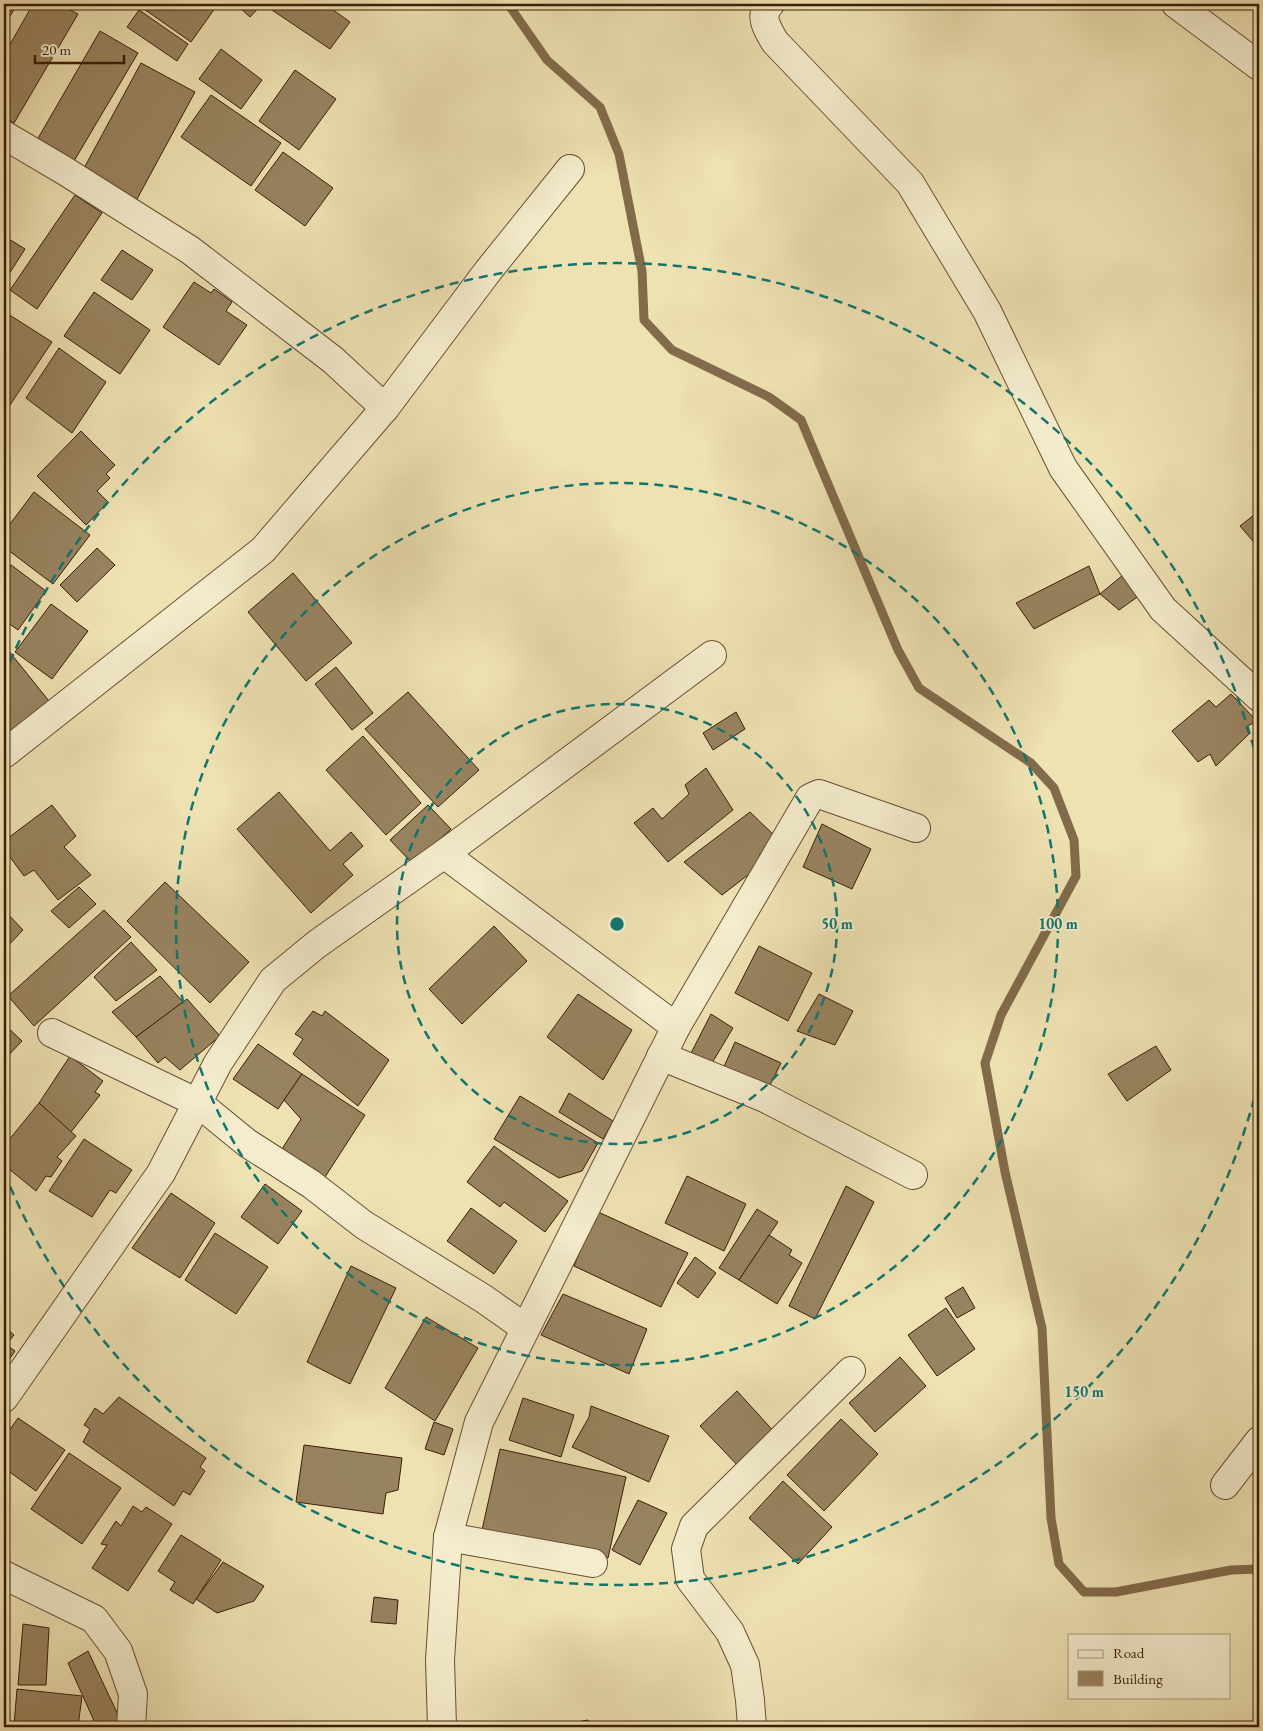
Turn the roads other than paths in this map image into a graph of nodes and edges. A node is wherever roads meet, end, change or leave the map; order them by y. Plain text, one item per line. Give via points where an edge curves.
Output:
1 (770, 4) edge
2 (1176, 4) edge
3 (1259, 66) edge
4 (4, 135) edge
5 (570, 169) dead end
6 (386, 408) junction
7 (712, 655) dead end
8 (1258, 693) edge
9 (4, 754) edge
10 (916, 828) dead end
11 (444, 854) junction
12 (676, 1028) junction
13 (52, 1033) dead end
14 (661, 1056) junction
15 (198, 1103) junction
16 (913, 1175) dead end
17 (525, 1328) junction
18 (851, 1371) dead end
19 (4, 1398) edge
20 (1259, 1441) edge
21 (1225, 1485) dead end
22 (448, 1538) junction
23 (593, 1563) dead end
24 (4, 1575) edge
25 (130, 1727) edge
26 (442, 1727) edge
27 (752, 1727) edge

1 - 8 street via 766,8 764,24 775,42 910,183 987,311 1063,468 1163,609
2 - 3 street
4 - 6 street via 190,250 333,360
5 - 6 street via 488,271
6 - 9 street via 263,550
7 - 11 street
10 - 12 street via 819,794 810,798
11 - 12 street
11 - 15 street via 317,944 273,980 218,1063
12 - 14 street
13 - 15 street
14 - 16 street via 765,1098
14 - 17 street
15 - 17 street via 364,1226 484,1299
15 - 19 street via 161,1174
17 - 22 street via 479,1422
18 - 27 street via 694,1526 686,1549 690,1579 730,1632 744,1665
20 - 21 street
22 - 23 street
22 - 26 street via 440,1660
24 - 25 street via 94,1620 118,1651 133,1694

